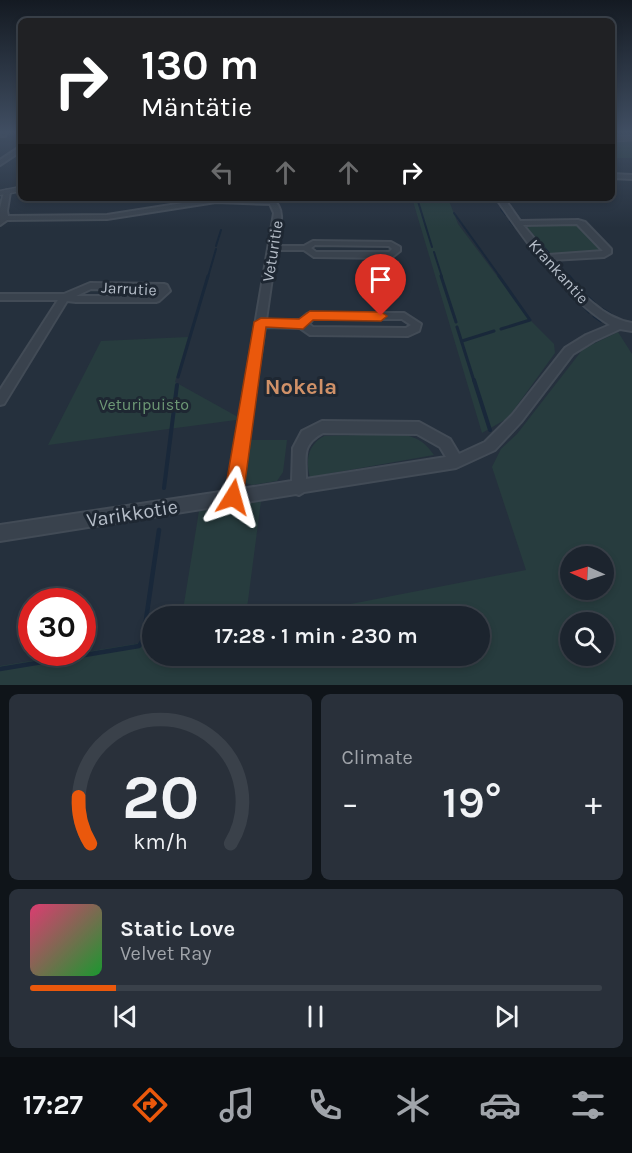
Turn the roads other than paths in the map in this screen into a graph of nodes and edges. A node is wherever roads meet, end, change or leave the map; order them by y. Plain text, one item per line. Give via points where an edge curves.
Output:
1 (615, 176) edge
2 (631, 178) edge
3 (18, 191) edge
4 (3, 194) edge
5 (210, 201) edge
6 (275, 201) edge
7 (502, 201) edge
8 (2, 214) edge
9 (517, 223) junction
10 (272, 248) junction
11 (306, 248) junction
12 (547, 258) junction
13 (0, 297) edge
14 (65, 297) junction
15 (261, 322) junction
16 (303, 324) junction
17 (625, 326) edge
18 (0, 400) edge
19 (456, 462) junction
20 (299, 488) junction
21 (233, 497) junction
22 (0, 533) edge

1 - 2 street
3 - 4 street
4 - 8 street
5 - 8 street, Veturitie via 107,217
6 - 10 street, Veturitie via 278,213
7 - 9 street, Krankantie
9 - 12 street, Krankantie
9 - 12 street via 578,222 608,251
10 - 11 street
10 - 15 street, Veturitie
11 - 11 street via 313,243 391,244 398,249 391,255 314,254
12 - 17 street, Krankantie via 591,307
13 - 14 street, Jarrutie
14 - 14 street, Jarrutie via 156,298 165,291 164,287 153,285 90,286
14 - 18 street
15 - 16 street
15 - 21 street, Veturitie
16 - 16 street via 310,316 404,316 416,324 408,332 310,331
17 - 19 street, Varikkotie via 590,338 569,351 490,446
19 - 20 street, Varikkotie
19 - 20 street via 445,443 419,428 322,427 307,435 300,448
20 - 21 street, Varikkotie
21 - 22 street, Varikkotie

